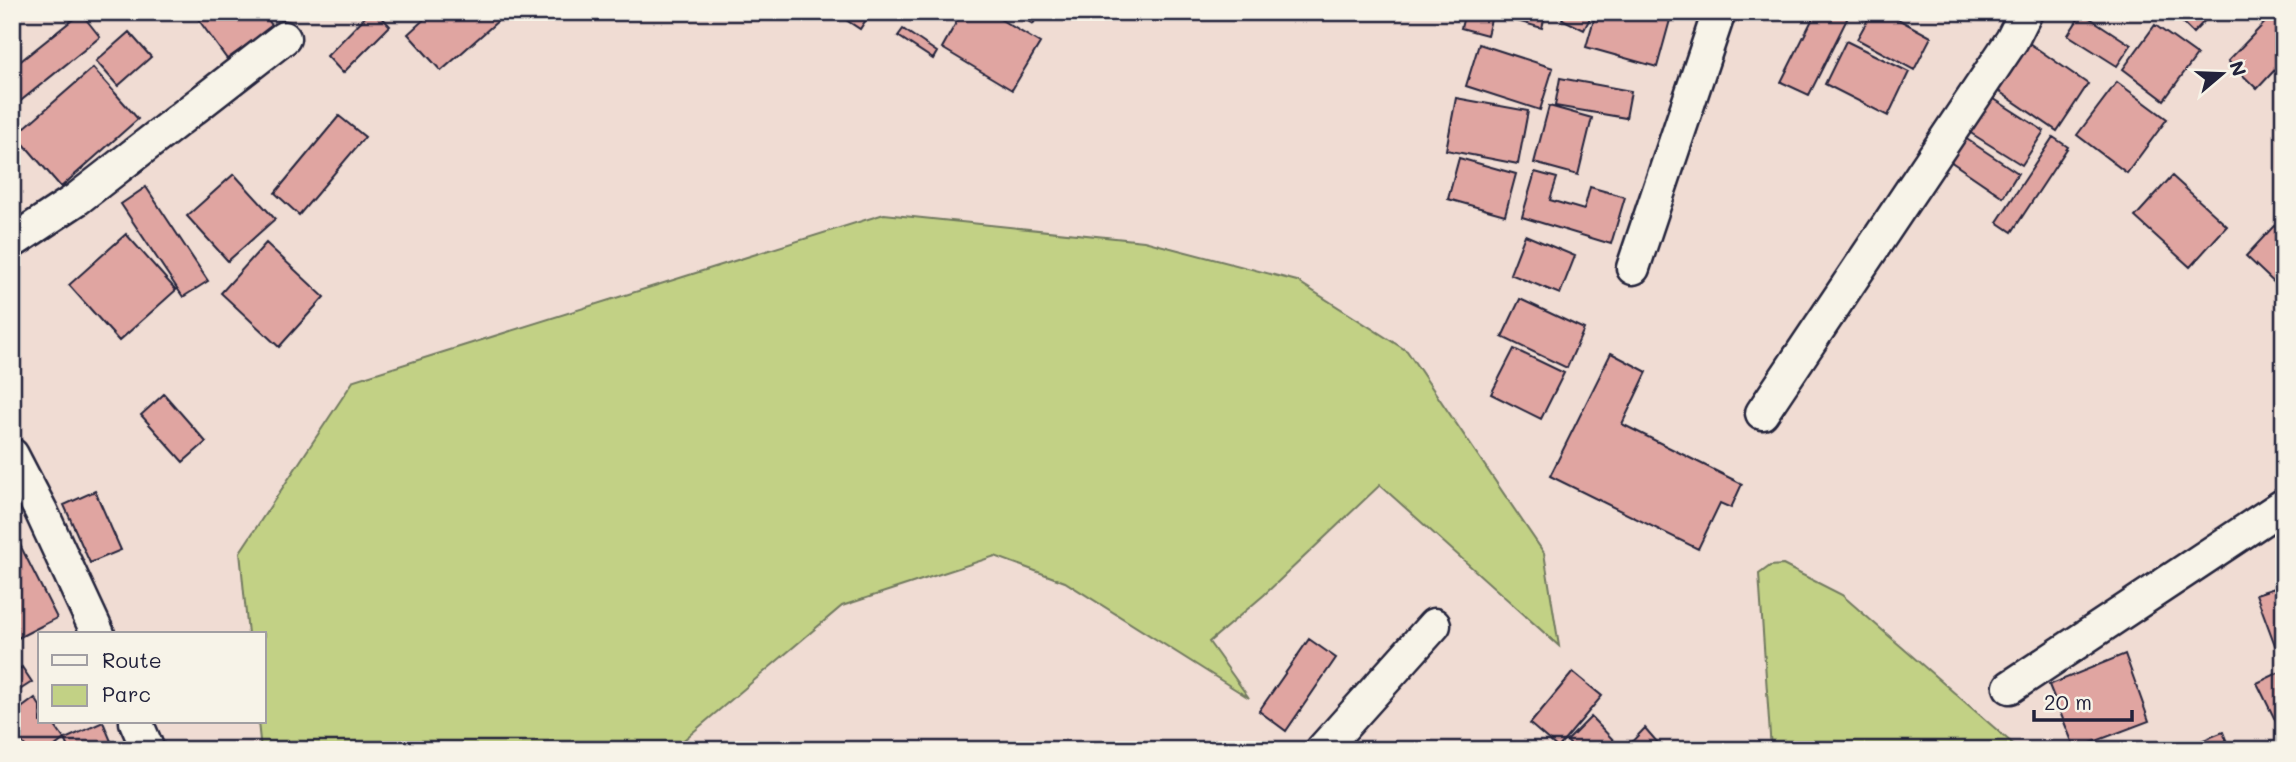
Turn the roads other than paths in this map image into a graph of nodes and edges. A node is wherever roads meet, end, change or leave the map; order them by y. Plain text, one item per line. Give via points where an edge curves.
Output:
1 (1719, 12) edge
2 (2026, 12) edge
3 (284, 38) dead end
4 (12, 242) edge
5 (1633, 268) dead end
6 (1762, 413) dead end
7 (12, 455) edge
8 (2284, 505) edge
9 (1434, 625) dead end
10 (97, 632) edge
11 (2010, 687) dead end
12 (137, 724) edge
13 (148, 750) edge
14 (1322, 750) edge

1 - 5 street
2 - 6 street via 2012,40
3 - 4 street via 77,199
7 - 10 street
8 - 11 street
9 - 14 street
12 - 13 street

